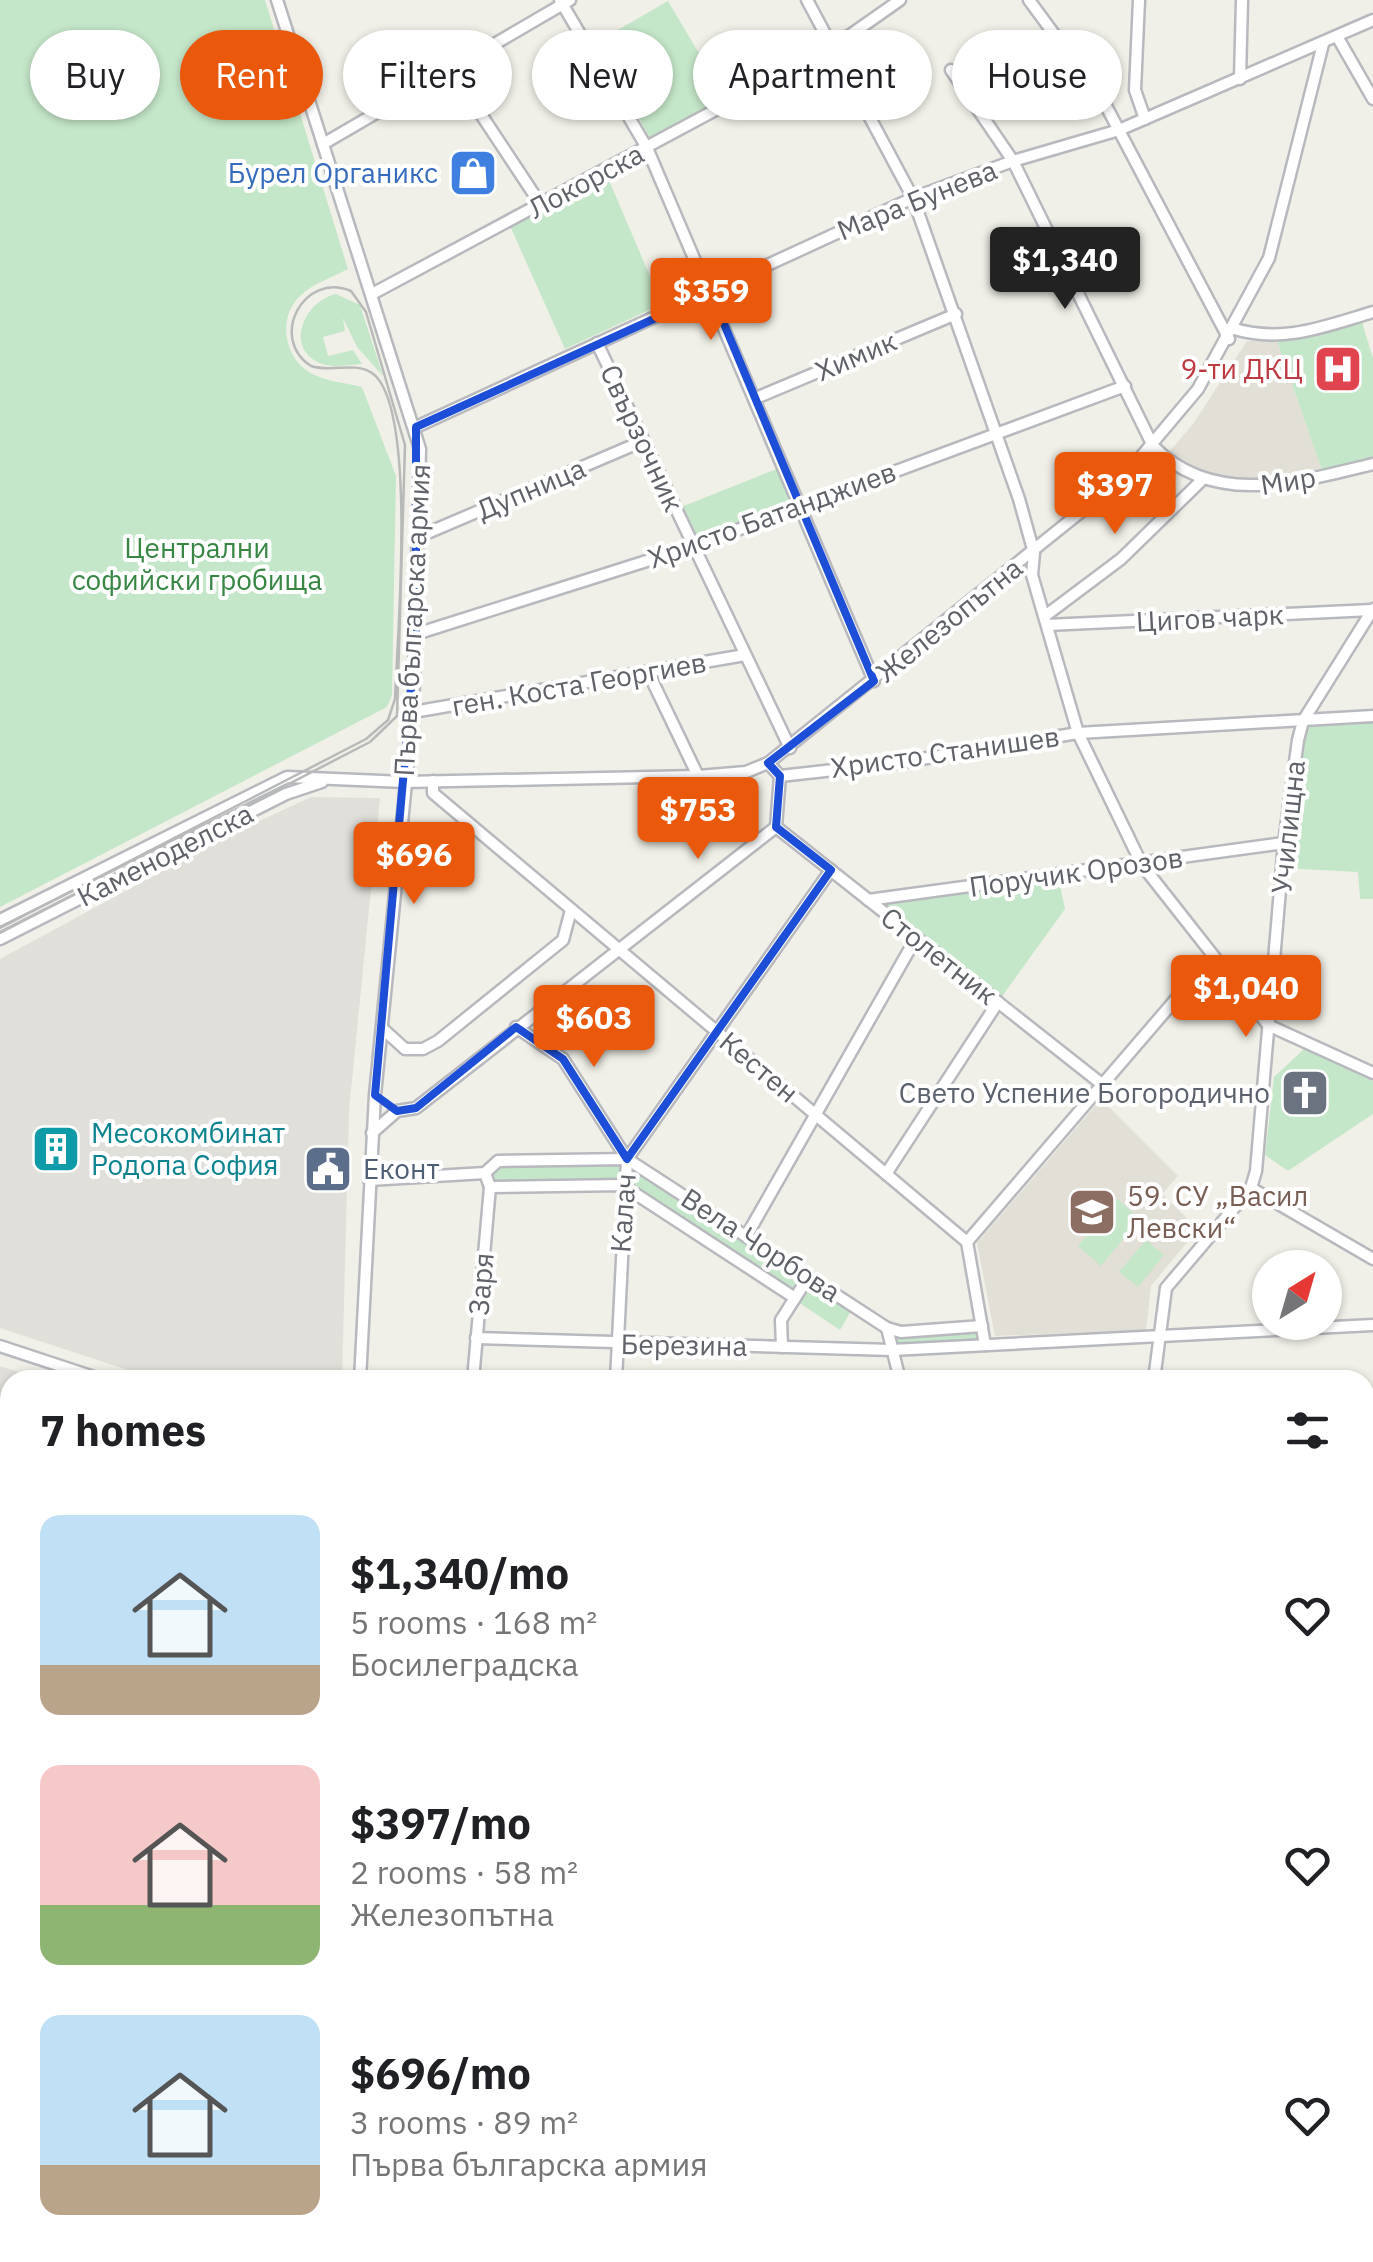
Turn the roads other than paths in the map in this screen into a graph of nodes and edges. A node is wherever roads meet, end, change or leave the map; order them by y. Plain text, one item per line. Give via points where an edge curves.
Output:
1 (277, 0) edge
2 (807, 0) edge
3 (900, 0) edge
4 (1029, 0) edge
5 (1139, 0) edge
6 (1242, 0) edge
7 (564, 2) edge
8 (1373, 20) edge
9 (824, 30) edge
10 (858, 30) edge
11 (512, 33) edge
12 (1338, 38) junction
13 (1322, 44) junction
14 (951, 70) dead end
15 (1240, 79) junction
16 (1373, 100) edge
17 (1145, 119) junction
18 (365, 120) edge
19 (485, 120) edge
20 (699, 120) edge
21 (872, 120) edge
22 (1119, 130) junction
23 (324, 144) junction
24 (647, 148) junction
25 (1013, 161) junction
26 (913, 198) junction
27 (540, 205) junction
28 (712, 292) junction
29 (372, 294) junction
30 (1373, 312) edge
31 (956, 314) junction
32 (1231, 334) junction
33 (597, 344) junction
34 (1124, 386) junction
35 (756, 398) junction
36 (416, 427) junction
37 (996, 431) junction
38 (644, 441) junction
39 (1152, 446) junction
40 (1373, 464) edge
41 (1203, 479) junction
42 (800, 506) junction
43 (418, 538) junction
44 (694, 546) junction
45 (1034, 552) junction
46 (1373, 610) edge
47 (1046, 621) junction
48 (416, 634) junction
49 (745, 655) junction
50 (648, 672) junction
51 (874, 680) junction
52 (412, 712) junction
53 (1373, 716) edge
54 (1303, 721) junction
55 (1078, 733) junction
56 (790, 748) junction
57 (768, 763) junction
58 (698, 776) junction
59 (780, 776) junction
60 (333, 779) junction
61 (433, 781) junction
62 (405, 782) junction
63 (776, 827) junction
64 (1284, 843) junction
65 (1142, 865) junction
66 (830, 870) junction
67 (868, 900) junction
68 (572, 910) junction
69 (0, 920) edge
70 (916, 938) junction
71 (0, 940) edge
72 (618, 950) junction
73 (1212, 957) junction
74 (998, 1002) junction
75 (1268, 1024) junction
76 (516, 1027) junction
77 (383, 1030) junction
78 (716, 1031) junction
79 (1373, 1073) edge
80 (1103, 1084) junction
81 (375, 1095) junction
82 (397, 1111) junction
83 (816, 1114) junction
84 (372, 1132) junction
85 (627, 1158) junction
86 (485, 1173) junction
87 (886, 1174) junction
88 (369, 1180) junction
89 (622, 1185) junction
90 (490, 1187) junction
91 (1251, 1188) junction
92 (699, 1204) junction
93 (685, 1224) junction
94 (746, 1235) junction
95 (968, 1242) junction
96 (1373, 1259) edge
97 (809, 1276) junction
98 (795, 1298) junction
99 (1373, 1325) edge
100 (982, 1326) junction
101 (888, 1328) junction
102 (476, 1338) junction
103 (1158, 1338) junction
104 (617, 1343) junction
105 (985, 1345) junction
106 (0, 1346) edge
107 (782, 1347) junction
108 (892, 1350) junction
109 (72, 1370) edge
110 (360, 1370) edge
111 (474, 1370) edge
112 (616, 1370) edge
113 (897, 1370) edge
114 (1155, 1370) edge

1 - 23 street, Първа българска армия
2 - 9 street
3 - 10 street, Локорска
4 - 22 street
5 - 17 street via 1135,90
6 - 15 street
7 - 11 street
7 - 24 street
8 - 12 street, Мара Бунева
12 - 13 street, Мара Бунева
12 - 16 street
13 - 15 street, Мара Бунева
13 - 32 street, Железопътна via 1269,258
14 - 25 street
15 - 17 street, Мара Бунева
17 - 22 street, Мара Бунева
18 - 23 street
19 - 27 street
20 - 24 street, Локорска
21 - 26 street
22 - 25 street, Мара Бунева
22 - 32 street
23 - 29 street, Първа българска армия
24 - 27 street, Локорска
24 - 28 street
25 - 26 street, Мара Бунева
25 - 34 street
26 - 28 street, Мара Бунева
26 - 31 street
27 - 29 street, Локорска
28 - 33 street, Мара Бунева
28 - 35 street
29 - 36 street, Първа българска армия
30 - 32 street via 1292,336
31 - 35 street, Химик
31 - 37 street
32 - 39 street, Железопътна via 1198,390
33 - 36 street, Мара Бунева
33 - 38 street, Свързочник
34 - 37 street, Христо Батанджиев
34 - 39 street
35 - 42 street
36 - 43 street, Първа българска армия
37 - 42 street, Христо Батанджиев
37 - 45 street
38 - 43 street, Дупница
38 - 44 street, Свързочник
39 - 41 street, Мир
39 - 45 street, Железопътна
40 - 41 street, Мир via 1250,488
41 - 47 street, Железопътна
42 - 44 street, Христо Батанджиев
42 - 51 street
43 - 48 street, Първа българска армия
44 - 48 street, Христо Батанджиев
44 - 49 street, Свързочник
45 - 47 street via 1032,574
45 - 51 street, Железопътна
46 - 47 street, Цигов чарк
46 - 54 street
47 - 55 street
48 - 52 street, Първа българска армия
49 - 50 street, ген. Коста Георгиев
49 - 56 street, Свързочник
50 - 52 street, ген. Коста Георгиев
50 - 58 street
51 - 56 street, Железопътна
52 - 62 street, Първа българска армия
53 - 54 street, Христо Станишев
54 - 55 street, Христо Станишев
54 - 64 street, Училищна
55 - 59 street, Христо Станишев
55 - 65 street
56 - 57 street, Железопътна
57 - 58 street
57 - 59 street
58 - 61 street
59 - 63 street
60 - 62 street, Каменоделска
60 - 69 street, Каменоделска via 278,779
60 - 71 street, Каменоделска via 286,794
61 - 62 street
61 - 68 street, Кестен via 433,793
62 - 77 street, Първа българска армия
63 - 66 street, Столетник
63 - 72 street
64 - 65 street, Поручик Орозов
64 - 75 street, Училищна
65 - 67 street, Поручик Орозов
65 - 73 street
66 - 67 street, Столетник
66 - 78 street, Калач
67 - 70 street, Столетник
68 - 72 street, Кестен
68 - 77 street via 563,940 438,1041 406,1049
70 - 74 street, Столетник
70 - 83 street
72 - 76 street
72 - 78 street, Кестен
73 - 75 street
73 - 80 street
74 - 80 street, Столетник
74 - 87 street
75 - 79 street
75 - 91 street, Училищна
76 - 82 street via 416,1108
76 - 85 street via 563,1059
77 - 81 street, Първа българска армия
78 - 83 street, Кестен
78 - 85 street, Калач
80 - 95 street
81 - 82 street
81 - 84 street, Първа българска армия
82 - 84 street
83 - 87 street, Кестен
83 - 94 street
84 - 88 street, Първа българска армия
85 - 86 street via 498,1161
85 - 89 street, Калач
85 - 92 street, Вела Чорбова
86 - 88 street
86 - 90 street
87 - 95 street, Кестен
88 - 110 street, Първа българска армия
89 - 90 street
89 - 93 street, Вела Чорбова
89 - 104 street, Калач
90 - 102 street, Заря
91 - 96 street
91 - 103 street via 1166,1288
92 - 93 street
92 - 94 street, Вела Чорбова
93 - 98 street, Вела Чорбова
94 - 97 street, Вела Чорбова
95 - 100 street
97 - 98 street
97 - 101 street, Вела Чорбова
98 - 107 street via 782,1320
99 - 103 street
100 - 101 street
100 - 105 street
101 - 108 street
102 - 104 street, Березина
102 - 111 street, Заря
103 - 105 street
103 - 114 street
104 - 107 street, Березина
104 - 112 street, Калач
105 - 108 street
106 - 109 street
107 - 108 street, Березина
108 - 113 street

